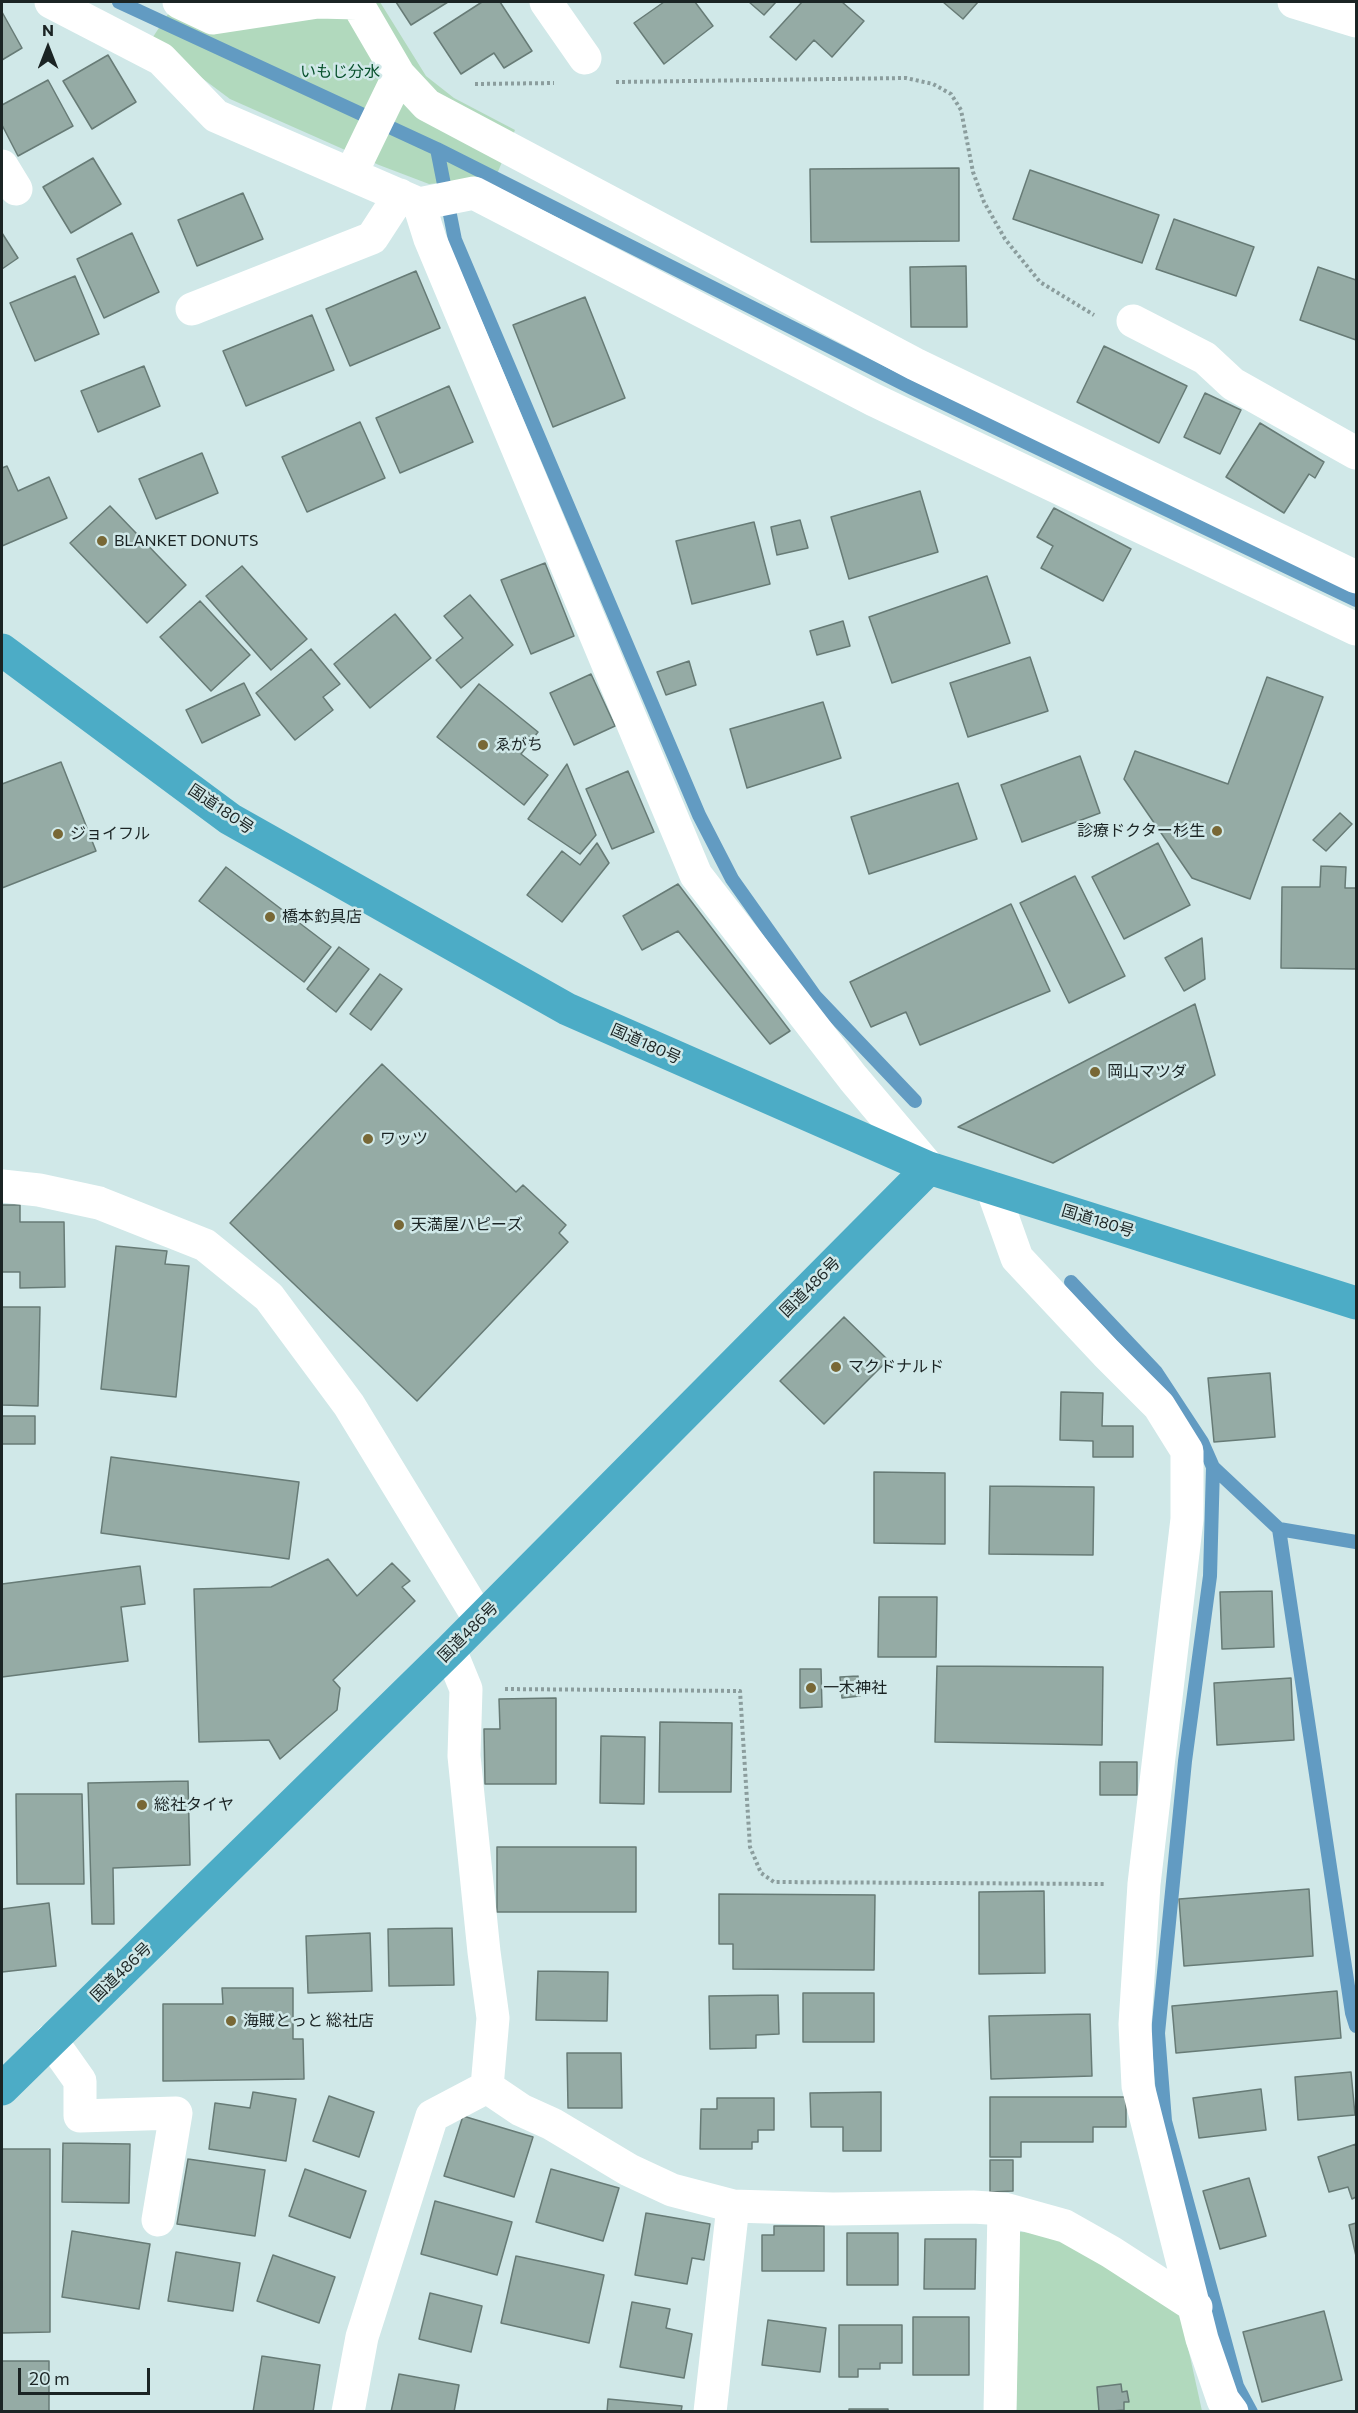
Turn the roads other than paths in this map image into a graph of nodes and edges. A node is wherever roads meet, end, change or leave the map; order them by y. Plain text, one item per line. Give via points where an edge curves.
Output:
1 (51, 2) edge
2 (179, 2) edge
3 (356, 2) edge
4 (546, 2) edge
5 (1294, 2) edge
6 (1356, 21) edge
7 (585, 58) dead end
8 (399, 75) junction
9 (351, 174) junction
10 (409, 200) junction
11 (192, 309) dead end
12 (1133, 321) road end
13 (1356, 453) edge
14 (1356, 577) edge
15 (1356, 629) edge
16 (2, 650) edge
17 (928, 1168) junction
18 (2, 1186) edge
19 (992, 1188) junction
20 (1356, 1303) edge
21 (480, 1620) junction
22 (450, 1650) junction
23 (51, 2040) junction
24 (4, 2085) edge
25 (487, 2087) junction
26 (733, 2206) junction
27 (1004, 2209) junction
28 (158, 2220) dead end
29 (1196, 2307) junction
30 (348, 2412) edge
31 (710, 2412) edge
32 (1000, 2412) edge
33 (1232, 2412) edge

1 - 9 street via 161,59 216,116
2 - 3 street via 213,18 318,2
3 - 8 street
4 - 7 street
5 - 6 street
8 - 9 street
8 - 14 street via 427,105 915,364
9 - 10 street
10 - 11 street via 372,238
10 - 15 street via 474,193 874,400
10 - 17 street via 430,238 696,875
12 - 13 street via 1205,358 1233,384
16 - 17 highway, 国道180号 via 230,819 546,997
17 - 19 highway, 国道180号
17 - 21 highway, 国道486号
18 - 21 street via 99,1203 205,1245 269,1297 349,1405
19 - 20 highway, 国道180号
19 - 29 street via 1017,1258 1159,1406 1187,1451 1187,1519 1144,1884 1135,2024 1138,2086
21 - 22 highway, 国道486号
22 - 23 highway, 国道486号
22 - 25 street via 466,1689 464,1756 493,2018
23 - 24 highway, 国道486号
23 - 28 street via 80,2081 80,2116 176,2113
25 - 26 street via 629,2170 672,2190
25 - 30 street via 432,2116 362,2337
26 - 27 street
26 - 31 street
27 - 29 street via 1065,2226
27 - 32 street
29 - 33 street via 1202,2339 1223,2400

